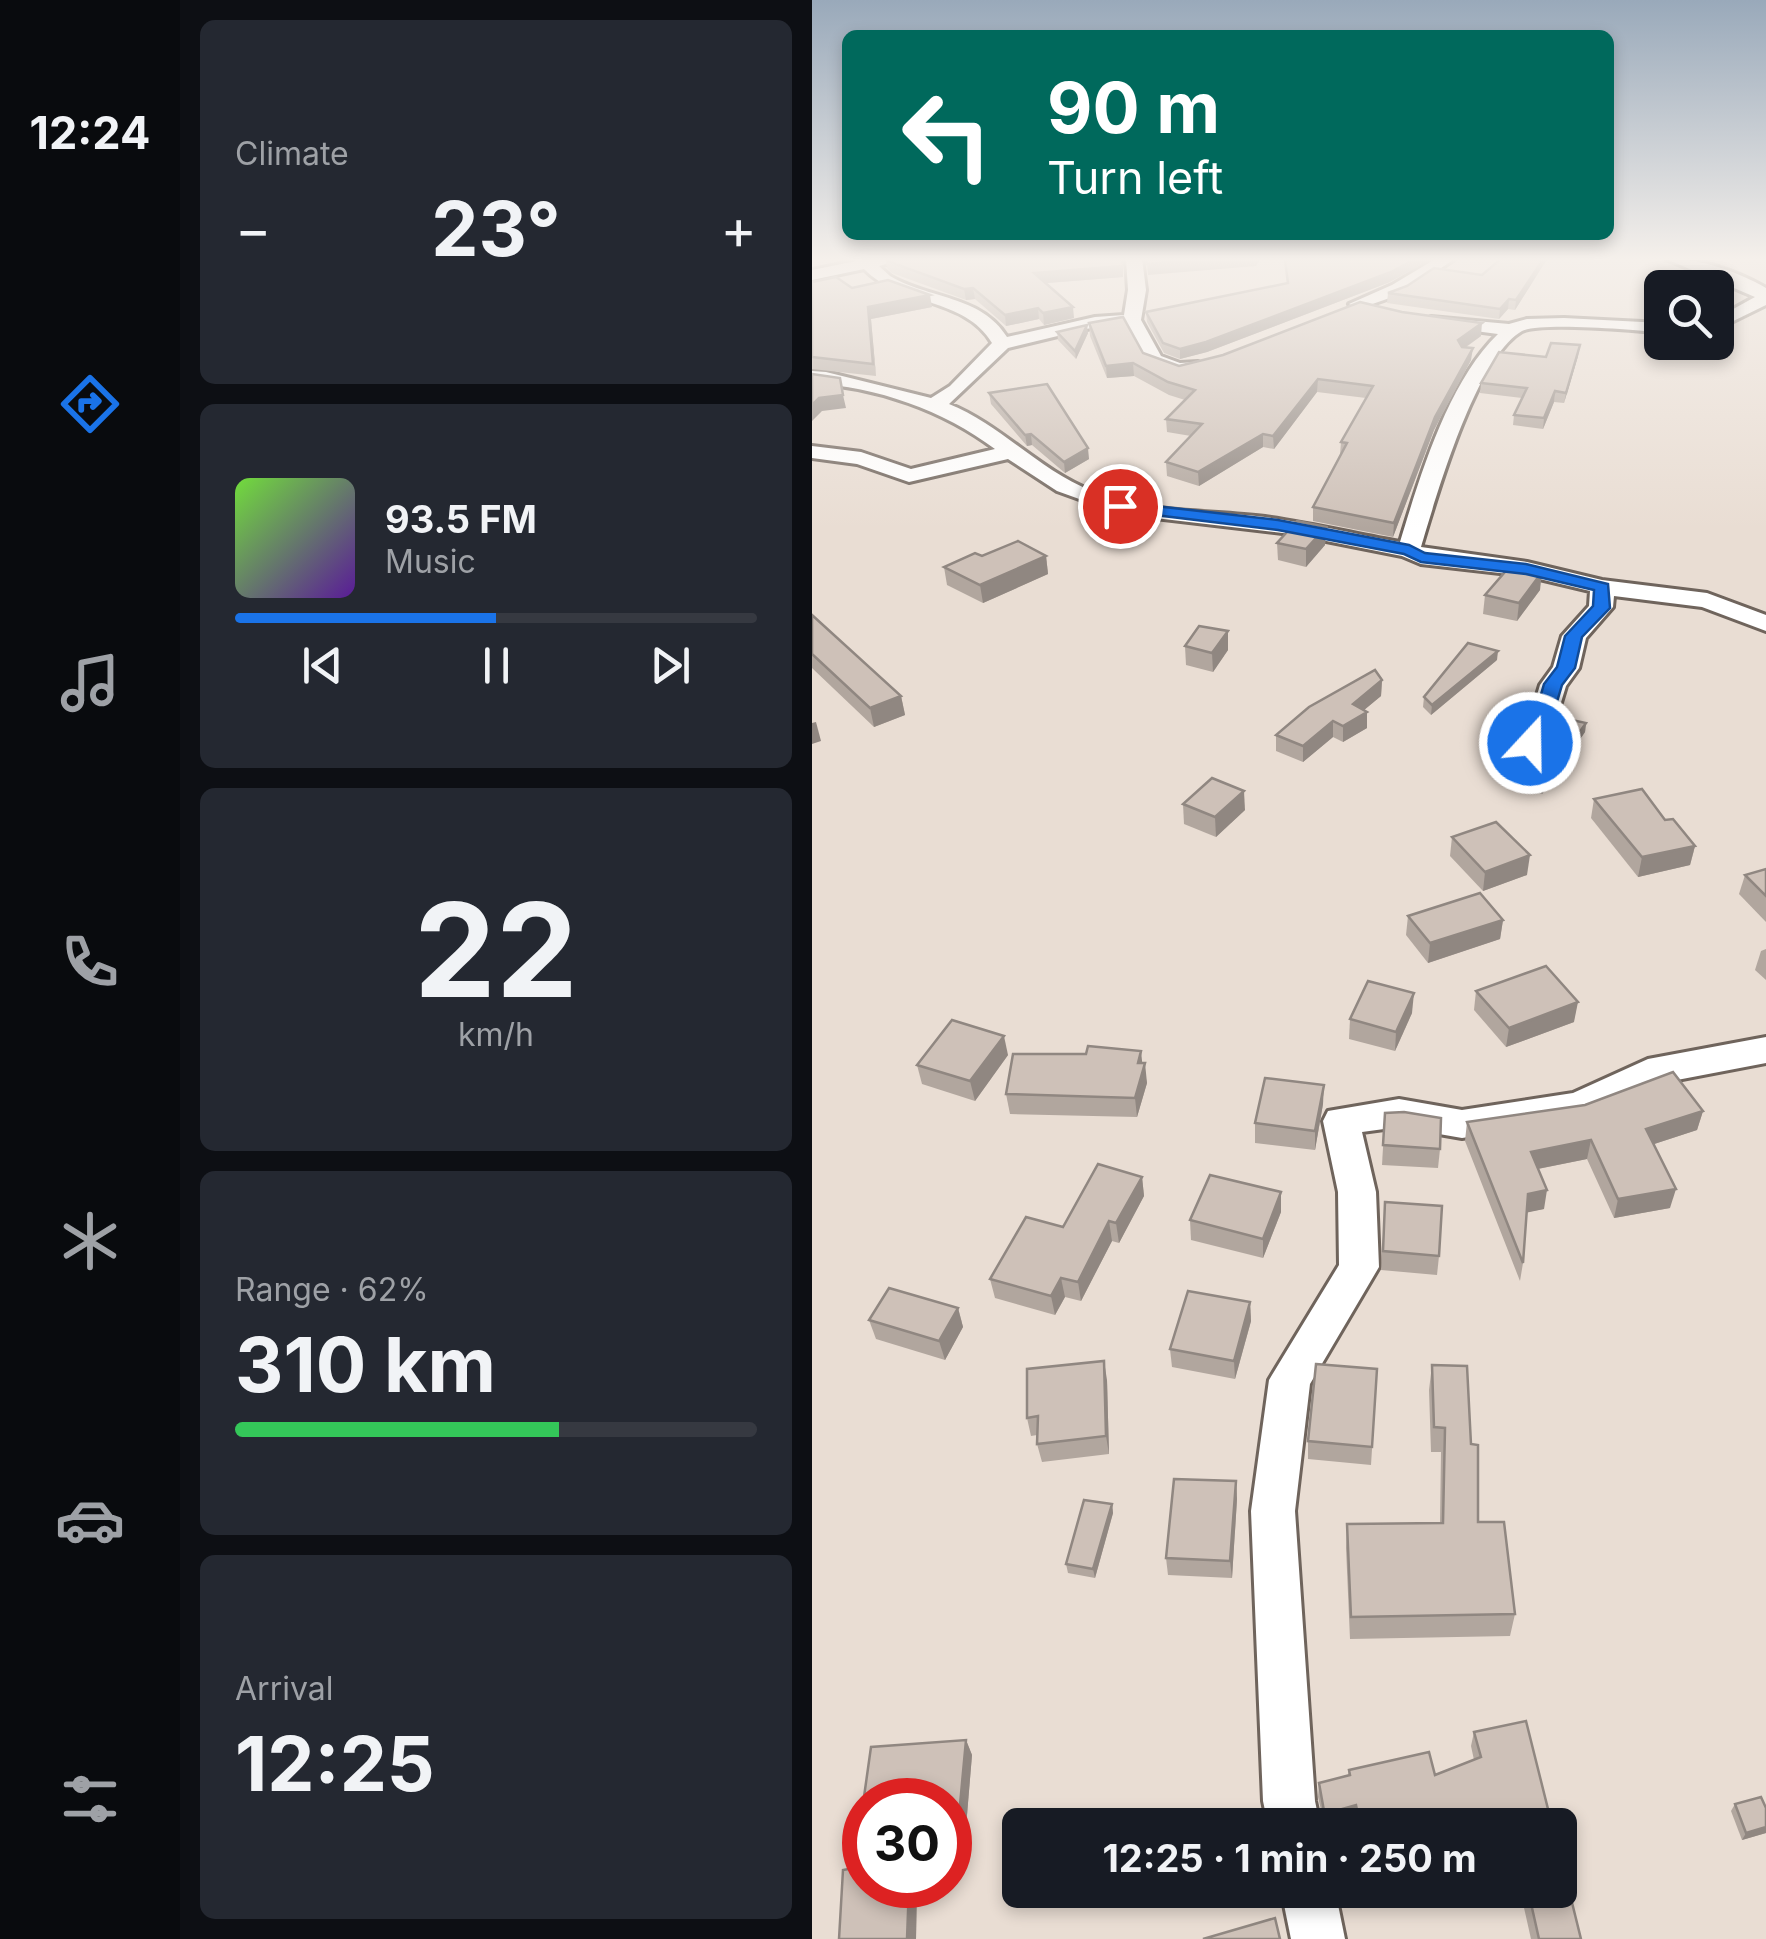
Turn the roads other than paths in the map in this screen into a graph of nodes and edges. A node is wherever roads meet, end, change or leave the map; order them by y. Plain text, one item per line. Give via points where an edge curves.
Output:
1 (998, 348) edge
2 (1148, 348) edge
3 (1496, 348) edge
4 (1215, 360) edge
5 (812, 376) edge
6 (936, 404) junction
7 (812, 452) edge
8 (1009, 452) junction
9 (1409, 550) junction
10 (1602, 588) junction
11 (1766, 624) edge
12 (1530, 743) dead end
13 (1766, 1050) edge
14 (1290, 1808) edge
15 (1312, 1908) edge
16 (1318, 1939) edge

1 - 6 street
2 - 4 street via 1154,360 1179,369
3 - 9 street via 1433,470
5 - 6 street
6 - 8 street
7 - 8 street via 861,458 909,476
8 - 9 street via 1098,502
9 - 10 street
10 - 11 street via 1707,600
10 - 12 street via 1602,608 1574,636
13 - 14 street via 1648,1072 1580,1106 1462,1124 1399,1112 1342,1121 1358,1192 1359,1267 1290,1380 1273,1510
15 - 16 street

